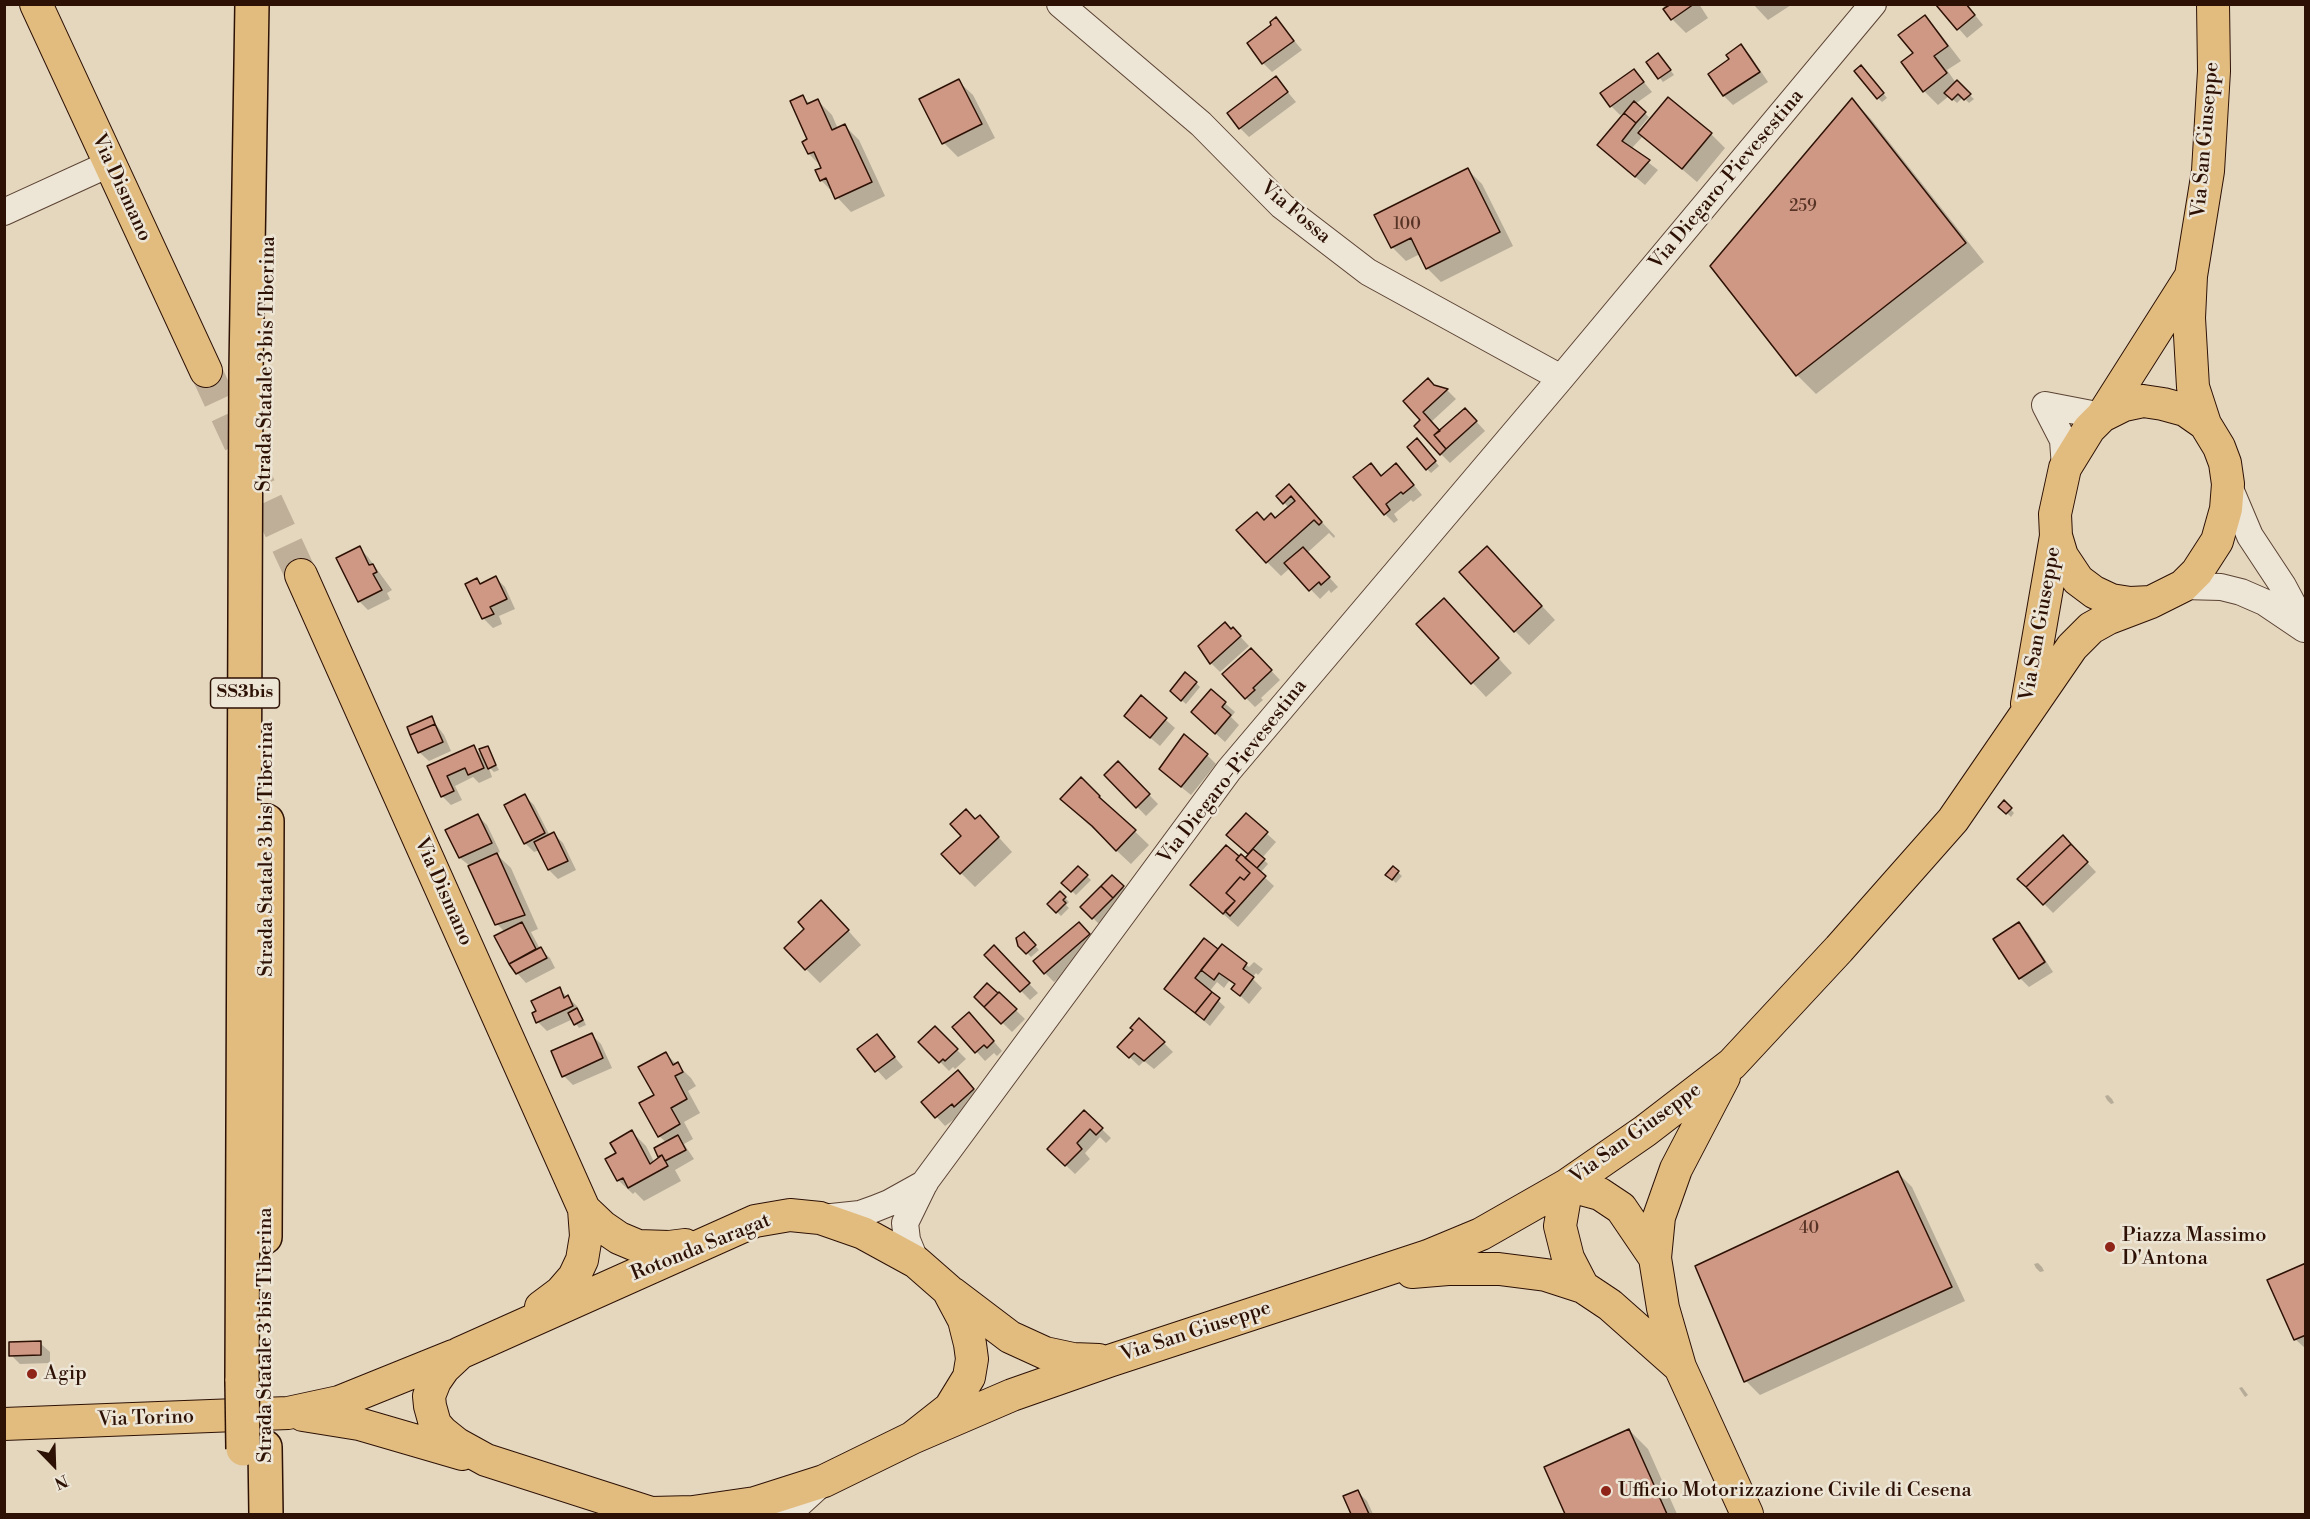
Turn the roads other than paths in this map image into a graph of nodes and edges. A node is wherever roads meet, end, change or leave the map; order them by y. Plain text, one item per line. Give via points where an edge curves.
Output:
1 (36, 4) edge
2 (252, 4) edge
3 (273, 4) edge
4 (1060, 4) edge
5 (1873, 4) edge
6 (2213, 4) edge
7 (110, 164) junction
8 (4, 212) edge
9 (2191, 276) junction
10 (206, 370) tunnel mouth
11 (1561, 378) junction
12 (2102, 416) junction
13 (2205, 424) junction
14 (2065, 468) junction
15 (2228, 484) junction
16 (2056, 536) junction
17 (301, 575) tunnel mouth
18 (2183, 586) junction
19 (2151, 602) junction
20 (2306, 630) edge
21 (2025, 712) junction
22 (1732, 1064) junction
23 (925, 1182) junction
24 (1567, 1185) junction
25 (584, 1209) junction
26 (820, 1218) junction
27 (707, 1241) junction
28 (1655, 1258) junction
29 (916, 1262) junction
30 (1369, 1277) junction
31 (1583, 1287) junction
32 (948, 1290) junction
33 (509, 1332) junction
34 (460, 1353) junction
35 (1109, 1361) junction
36 (1680, 1367) junction
37 (253, 1381) junction
38 (288, 1413) junction
39 (4, 1424) edge
40 (912, 1438) junction
41 (254, 1448) junction
42 (486, 1460) junction
43 (824, 1481) junction
44 (653, 1514) edge
45 (244, 1515) edge
46 (266, 1515) edge
47 (788, 1515) edge
48 (1747, 1515) edge

1 - 7 main road, Via Dismano
2 - 37 highway, Strada Statale 3 bis Tiberina / SS3bis via 246,369
3 - 37 highway, Strada Statale 3 bis Tiberina / SS3bis via 266,379 267,1041
4 - 11 street, Via Fossa via 1201,124 1282,206 1360,265
5 - 11 street, Via Diegaro-Pievesestina
6 - 9 main road, Via San Giuseppe via 2214,71 2208,171
7 - 8 street
7 - 10 main road, Via Dismano
9 - 12 main road, Via San Giuseppe
9 - 13 main road, Via San Giuseppe via 2188,318 2193,387
11 - 23 street, Via Diegaro-Pievesestina via 1229,770
12 - 13 main road via 2143,401 2185,410
12 - 14 main road via 2089,429
12 - 14 street via 2038,398 2063,440
13 - 15 main road via 2219,447
14 - 16 main road via 2055,514
15 - 18 main road via 2217,541
15 - 20 street via 2250,536
16 - 19 main road via 2062,556 2078,580 2111,600
16 - 21 main road, Via San Giuseppe
17 - 25 main road, Via Dismano
18 - 19 main road
18 - 20 street via 2241,592
19 - 21 main road, Via San Giuseppe via 2091,628 2072,647
21 - 22 main road, Via San Giuseppe via 1953,820
22 - 24 main road, Via San Giuseppe
22 - 28 main road via 1676,1169 1659,1217
23 - 26 street, Via Diegaro-Pievesestina via 860,1214
23 - 29 street, Via Diegaro-Pievesestina via 905,1223
24 - 28 main road via 1600,1194 1621,1208
24 - 30 main road, Via San Giuseppe via 1480,1234
24 - 31 main road via 1560,1226 1568,1258
25 - 27 main road, Via Dismano via 619,1238 638,1246 669,1247
25 - 33 main road, Via Dismano via 586,1236 574,1277 561,1292
26 - 27 main road, Rotonda Saragat via 775,1216
26 - 29 main road, Rotonda Saragat via 863,1233
27 - 33 main road, Rotonda Saragat
28 - 36 main road via 1663,1308
29 - 32 main road, Rotonda Saragat
30 - 31 main road via 1448,1269 1499,1269 1546,1275
30 - 35 main road, Via San Giuseppe
31 - 36 main road via 1610,1305
32 - 35 main road, Via San Giuseppe via 1010,1337 1045,1353
32 - 40 main road, Rotonda Saragat via 964,1320 970,1344 969,1377 950,1408
33 - 34 main road, Rotonda Saragat
34 - 38 main road, Via Torino via 339,1402
34 - 42 main road, Rotonda Saragat via 435,1381 430,1406 435,1424 442,1432
35 - 40 main road, Via San Giuseppe via 1012,1395
36 - 48 main road
37 - 41 highway, Strada Statale 3 bis Tiberina / SS3bis, bridge
38 - 39 main road, Via Torino
38 - 42 main road, Via Torino via 359,1424
40 - 43 main road, Rotonda Saragat
41 - 45 highway, Strada Statale 3 bis Tiberina / SS3bis
41 - 46 highway, Strada Statale 3 bis Tiberina / SS3bis
42 - 44 main road, Rotonda Saragat
43 - 44 main road, Rotonda Saragat via 726,1509
43 - 47 street

